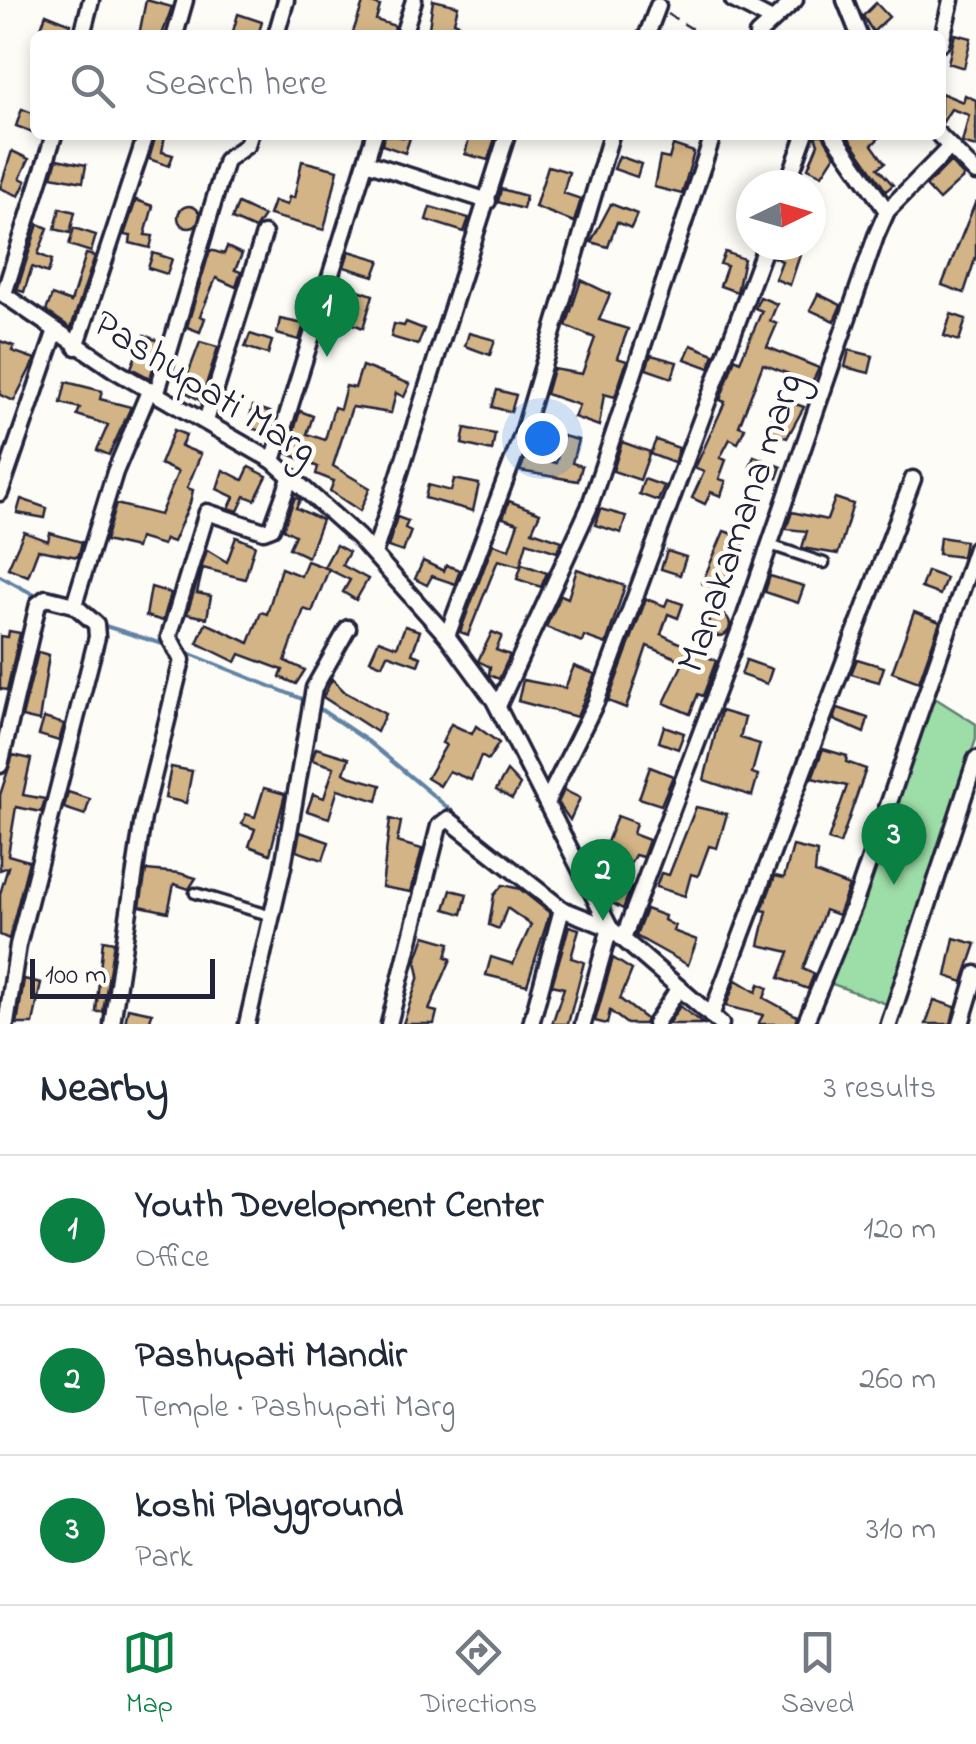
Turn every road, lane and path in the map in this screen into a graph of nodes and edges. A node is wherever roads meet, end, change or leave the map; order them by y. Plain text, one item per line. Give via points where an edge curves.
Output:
1 (91, 0) edge
2 (185, 0) edge
3 (286, 0) edge
4 (414, 0) edge
5 (733, 0) edge
6 (794, 0) edge
7 (952, 0) edge
8 (849, 3) edge
9 (658, 6) joint
10 (770, 19) junction
11 (83, 30) edge
12 (176, 30) edge
13 (277, 30) edge
14 (405, 30) edge
15 (649, 30) edge
16 (694, 30) edge
17 (761, 30) edge
18 (857, 30) edge
19 (944, 30) edge
20 (52, 140) edge
21 (144, 140) edge
22 (248, 140) edge
23 (373, 140) edge
24 (506, 140) edge
25 (610, 140) edge
26 (711, 140) edge
27 (803, 140) edge
28 (837, 140) edge
29 (944, 141) edge
30 (366, 162) junction
31 (792, 170) edge
32 (976, 173) edge
33 (488, 201) junction
34 (887, 211) junction
35 (264, 234) dead end
36 (760, 260) edge
37 (2, 293) edge
38 (55, 333) junction
39 (76, 347) junction
40 (153, 390) junction
41 (206, 422) junction
42 (273, 461) junction
43 (291, 476) junction
44 (913, 479) dead end
45 (0, 493) edge
46 (770, 545) junction
47 (976, 548) edge
48 (374, 554) junction
49 (824, 563) dead end
50 (74, 605) junction
51 (348, 628) dead end
52 (447, 636) junction
53 (498, 706) junction
54 (976, 759) edge
55 (0, 765) edge
56 (546, 801) junction
57 (195, 893) dead end
58 (562, 910) junction
59 (272, 916) junction
60 (610, 928) junction
61 (623, 939) junction
62 (976, 974) edge
63 (679, 988) junction
64 (716, 1020) edge
65 (6, 1024) edge
66 (112, 1024) edge
67 (246, 1024) edge
68 (389, 1024) edge
69 (532, 1024) edge
70 (582, 1024) edge
71 (655, 1024) edge
72 (805, 1024) edge
73 (889, 1024) edge
74 (961, 1024) edge

1 - 11 street
2 - 12 street
3 - 13 street
4 - 14 street
5 - 10 street
6 - 10 street
7 - 19 street
8 - 18 street
9 - 15 street
9 - 16 path
10 - 17 street
20 - 37 street
21 - 39 street
22 - 40 street via 226,160
23 - 30 street
24 - 33 street
25 - 52 street via 524,430
26 - 53 street via 589,508
27 - 31 street
28 - 34 street
29 - 32 street
29 - 34 street, Manakamana marg
30 - 33 street
30 - 42 street
33 - 48 street
34 - 46 street, Manakamana marg
35 - 41 street
36 - 56 street via 596,702
37 - 38 street, Pashupati Marg
38 - 39 street, Pashupati Marg
38 - 45 street
39 - 40 street, Pashupati Marg
40 - 41 street, Pashupati Marg
40 - 50 street via 115,472
41 - 42 street, Pashupati Marg
42 - 43 street, Pashupati Marg
43 - 48 street, Pashupati Marg
43 - 66 street via 272,528 207,512 186,571 169,637 182,660 143,818
44 - 64 street
46 - 49 lane
46 - 61 street, Manakamana marg
47 - 72 street via 854,906
48 - 52 street, Pashupati Marg
50 - 55 street via 42,601
50 - 65 street via 93,622 97,637 18,945
51 - 59 street via 314,688
52 - 53 street, Pashupati Marg
53 - 56 street, Pashupati Marg
54 - 73 street
56 - 60 street, Pashupati Marg
57 - 59 lane
58 - 60 street
58 - 68 street via 452,820 441,822
58 - 69 street
59 - 67 street
60 - 61 street, Pashupati Marg
60 - 70 street
61 - 63 street, Pashupati Marg
62 - 74 street
63 - 64 street, Pashupati Marg
63 - 71 street

